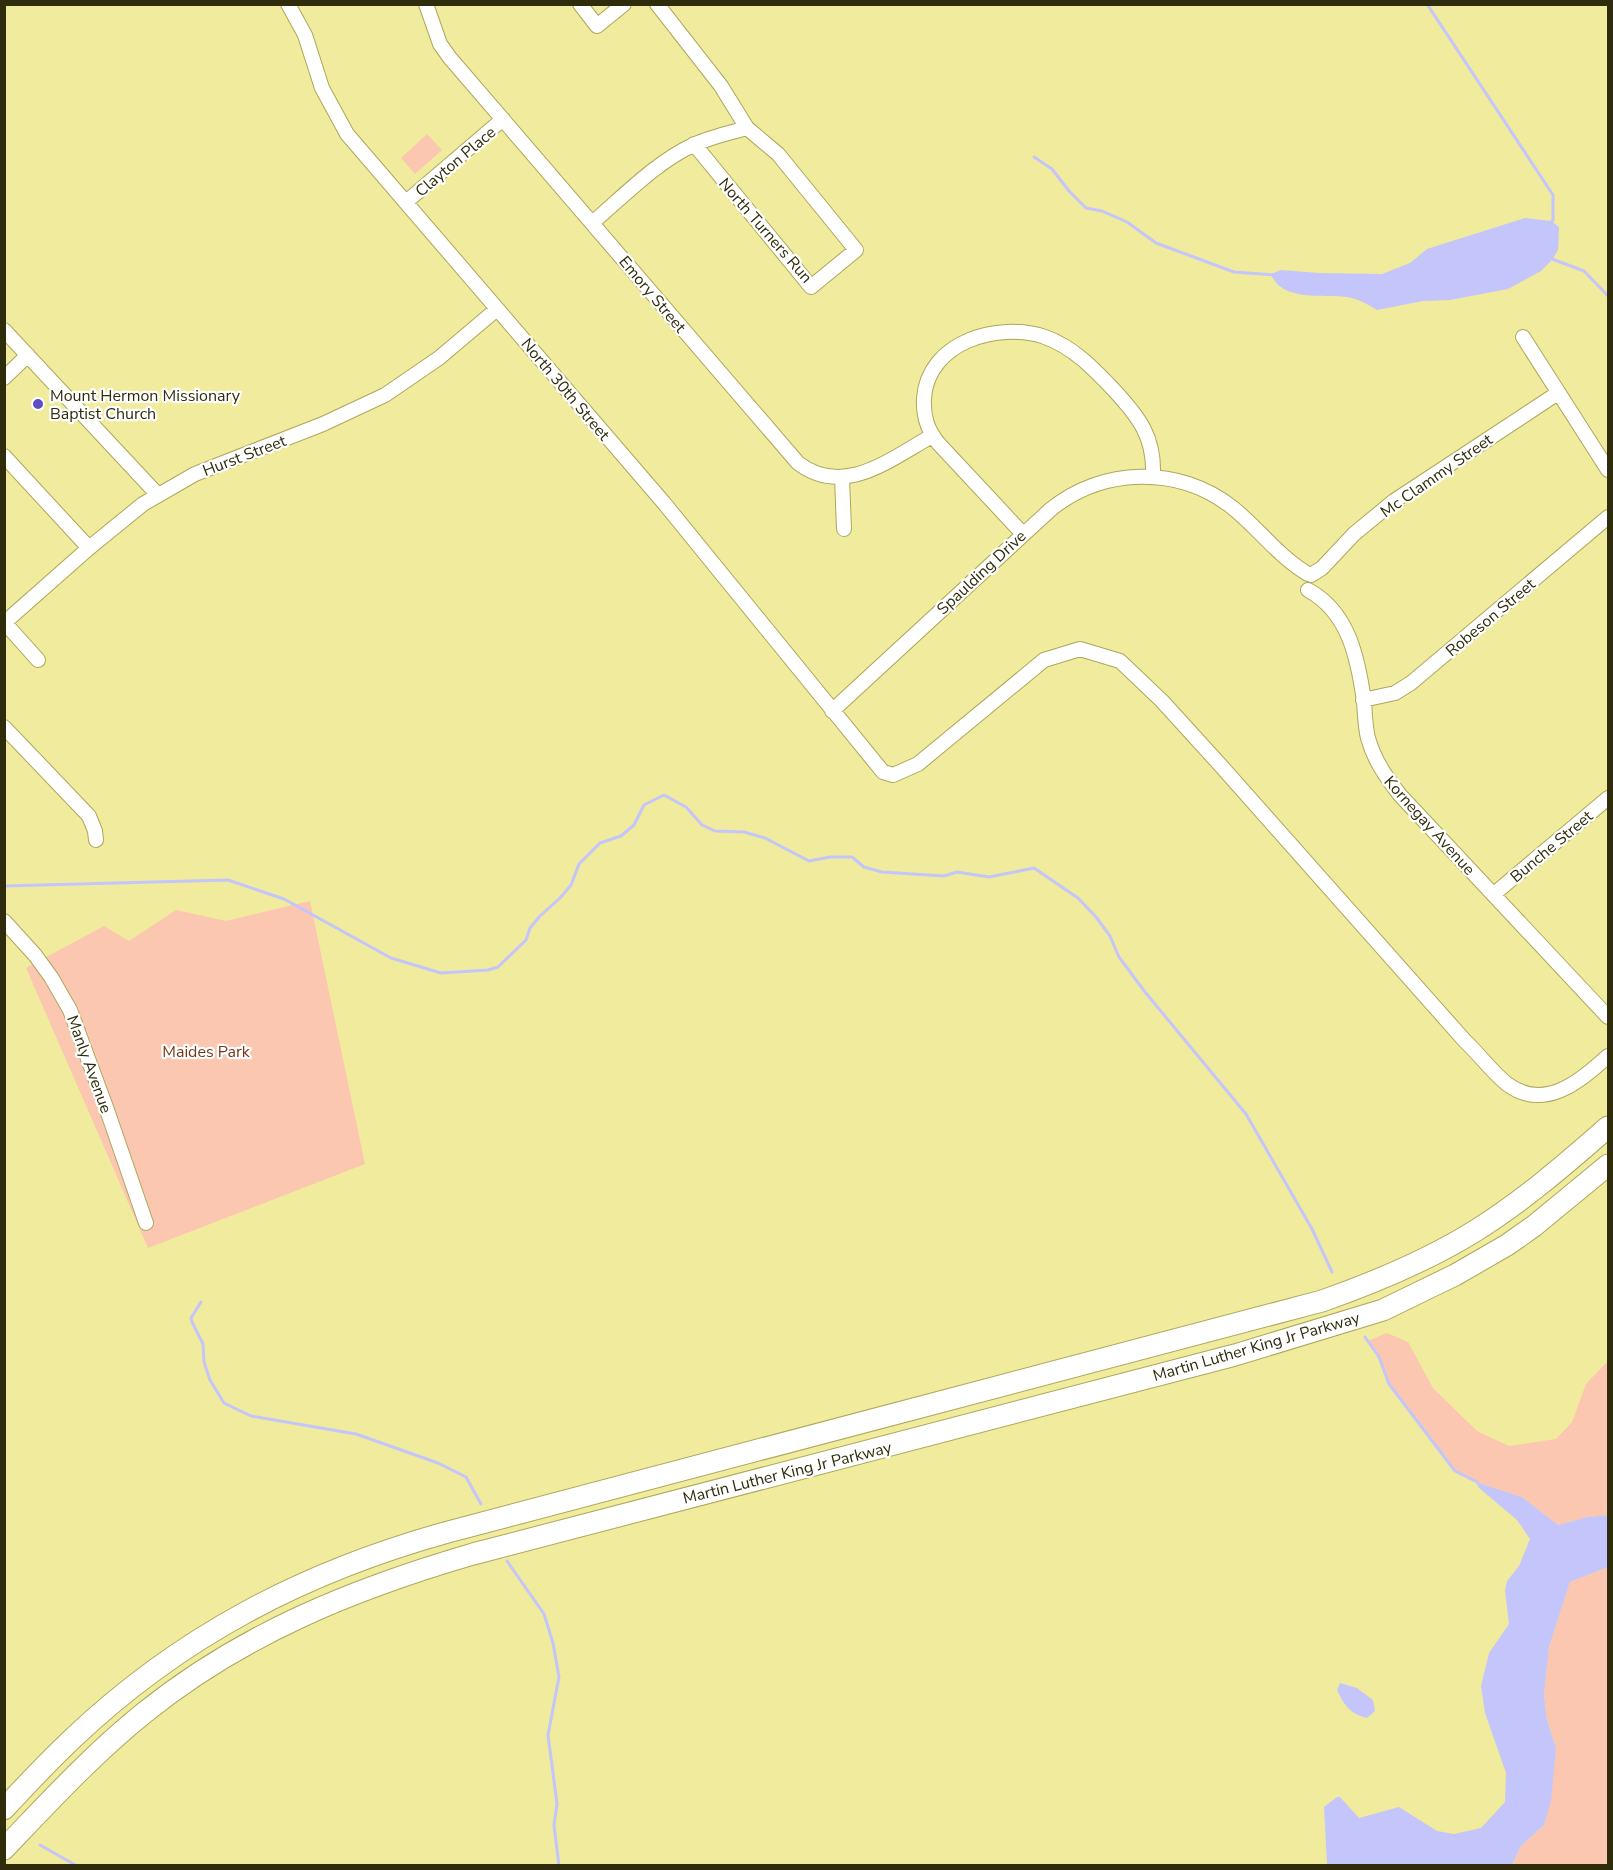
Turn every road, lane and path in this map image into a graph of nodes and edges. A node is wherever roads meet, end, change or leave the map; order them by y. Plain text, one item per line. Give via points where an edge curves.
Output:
1 (288, 4) edge
2 (426, 4) edge
3 (580, 4) edge
4 (624, 4) edge
5 (657, 4) edge
6 (503, 119) junction
7 (747, 128) junction
8 (694, 144) junction
9 (406, 202) junction
10 (592, 223) junction
11 (497, 309) junction
12 (4, 330) edge
13 (1523, 337) dead end
14 (28, 355) junction
15 (4, 378) edge
16 (1558, 393) junction
17 (932, 436) junction
18 (4, 456) edge
19 (1608, 470) edge
20 (1153, 477) junction
21 (842, 478) junction
22 (158, 495) junction
23 (1608, 518) edge
24 (844, 529) dead end
25 (1023, 534) junction
26 (89, 548) junction
27 (1313, 582) junction
28 (5, 623) edge
29 (38, 660) dead end
30 (1364, 700) junction
31 (832, 711) junction
32 (4, 727) edge
33 (1608, 798) edge
34 (96, 840) dead end
35 (1494, 894) junction
36 (4, 921) edge
37 (1608, 1017) edge
38 (1608, 1056) edge
39 (1608, 1127) edge
40 (1608, 1165) edge
41 (146, 1223) dead end
42 (4, 1809) edge
43 (4, 1849) edge

1 - 9 street, North 30th Street via 305,35 322,88 340,123
2 - 6 street, Emory Street via 443,48
3 - 4 street via 597,26
5 - 7 street via 721,86
6 - 9 street, Clayton Place
6 - 10 street, Emory Street
7 - 8 street
7 - 8 street, North Turners Run via 778,154 856,250 811,287
8 - 10 street via 666,161
9 - 11 street, North 30th Street
10 - 21 street, Emory Street via 791,455 820,475
11 - 22 street, Hurst Street via 440,358 385,395 195,474
11 - 31 street, North 30th Street via 675,516
12 - 14 street
13 - 16 street
14 - 15 street
14 - 22 street
16 - 19 street
16 - 27 street, Mc Clammy Street via 1394,501 1354,534
17 - 20 street via 924,401 927,381 937,363 957,345 976,338 1002,333 1032,334 1072,350 1136,415 1152,448
17 - 21 street, Emory Street via 871,470
17 - 25 street
18 - 26 street
20 - 25 street, Spaulding Drive via 1121,478 1080,490 1060,501
20 - 27 street, Kornegay Avenue via 1187,483 1215,496
21 - 24 street
22 - 26 street, Hurst Street
23 - 30 street, Robeson Street via 1411,683 1395,693
25 - 31 street, Spaulding Drive
26 - 28 street, Hurst Street
27 - 30 street, Kornegay Avenue via 1351,641
28 - 29 street
30 - 35 street, Kornegay Avenue via 1369,740 1385,775
31 - 38 street, North 30th Street via 883,772 893,775 918,764 1044,660 1080,649 1120,661 1207,750 1465,1041 1508,1084 1526,1093 1551,1095 1581,1080
32 - 34 street via 89,816
33 - 35 street, Bunche Street
35 - 37 street, Kornegay Avenue
36 - 41 street, Manly Avenue via 45,969 70,1010
39 - 42 highway, Martin Luther King Jr Parkway via 1475,1231 1410,1267 1322,1301 448,1532 328,1572 242,1613 149,1674 71,1739
40 - 43 highway, Martin Luther King Jr Parkway via 1507,1245 1383,1310 1235,1355 473,1554 398,1576 333,1601 264,1634 175,1690 90,1761

